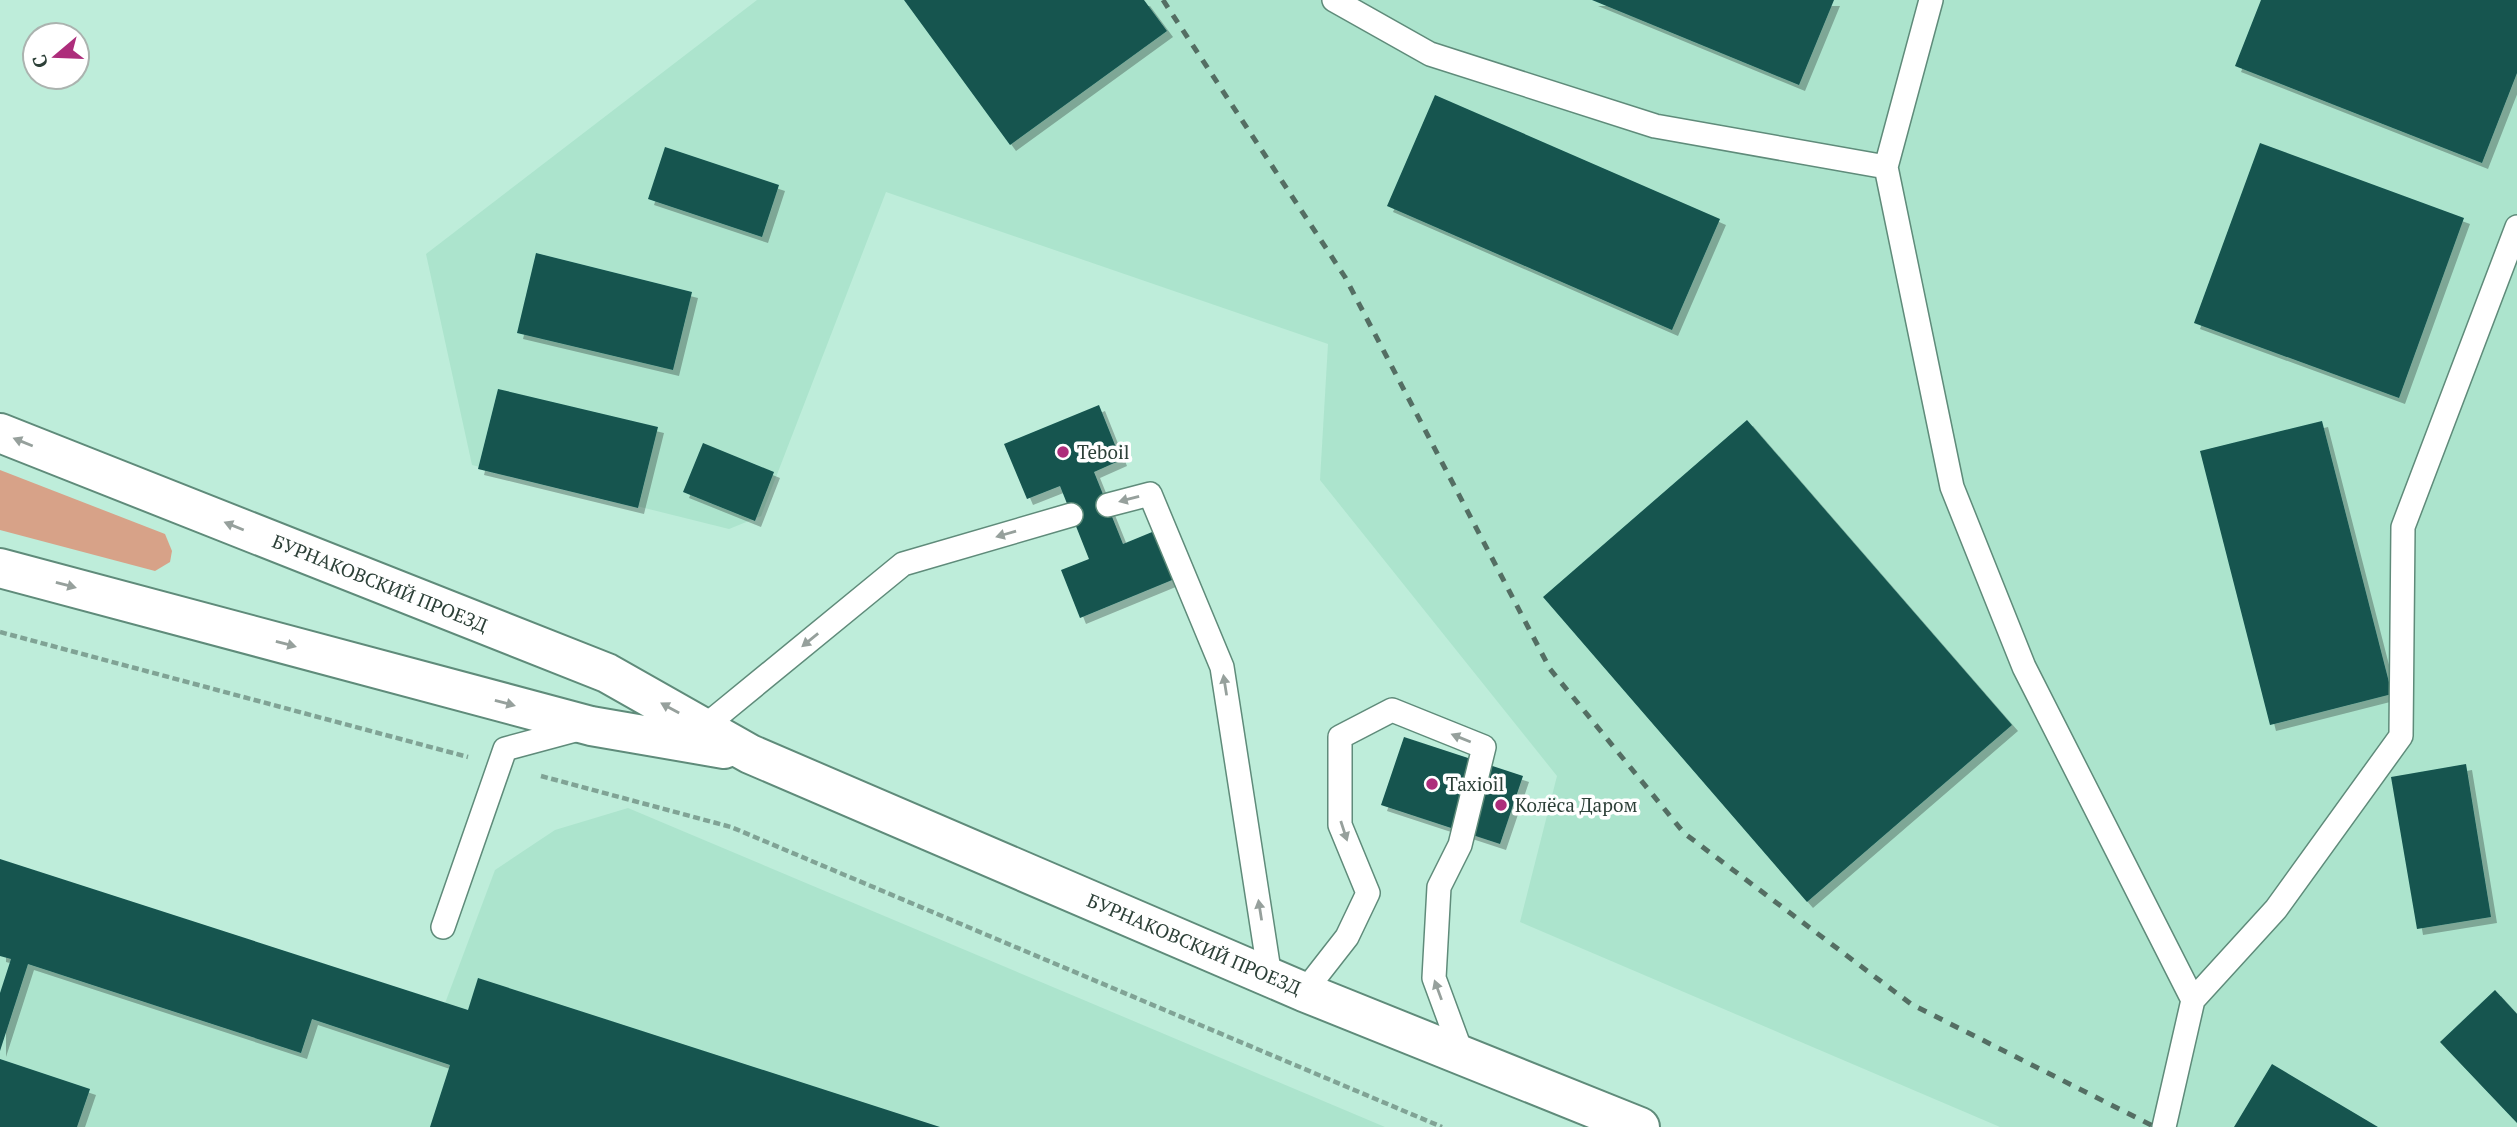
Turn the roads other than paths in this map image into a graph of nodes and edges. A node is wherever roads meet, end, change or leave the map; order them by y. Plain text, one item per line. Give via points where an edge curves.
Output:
1 (1334, 0) edge
2 (1931, 0) edge
3 (1886, 167) junction
4 (2517, 227) edge
5 (0, 433) edge
6 (1108, 505) dead end
7 (1071, 515) dead end
8 (0, 568) edge
9 (607, 673) junction
10 (591, 726) junction
11 (704, 727) junction
12 (750, 754) junction
13 (443, 927) dead end
14 (1270, 977) junction
15 (1304, 992) junction
16 (2193, 1000) junction
17 (1462, 1054) junction
18 (1640, 1127) edge
19 (2164, 1127) edge

1 - 3 lane via 1430,54 1656,126
2 - 3 lane
3 - 16 lane via 1952,487 2024,667
4 - 16 lane via 2403,527 2401,736 2276,909
9 -> 5 main road, БУРНАКОВСКИЙ ПРОЕЗД
14 -> 6 lane via 1222,667 1150,494
7 -> 11 lane via 903,564
8 -> 10 main road, БУРНАКОВСКИЙ ПРОЕЗД
9 - 10 main road
11 -> 9 main road, БУРНАКОВСКИЙ ПРОЕЗД
10 - 12 main road, БУРНАКОВСКИЙ ПРОЕЗД
10 - 13 lane via 505,749
11 - 12 main road, БУРНАКОВСКИЙ ПРОЕЗД
12 - 14 main road, БУРНАКОВСКИЙ ПРОЕЗД
14 - 15 main road, БУРНАКОВСКИЙ ПРОЕЗД
15 - 17 main road, БУРНАКОВСКИЙ ПРОЕЗД
17 -> 15 lane via 1434,978 1439,887 1460,845 1484,747 1392,710 1340,737 1340,825 1368,893 1347,937
16 - 19 lane
17 - 18 main road, БУРНАКОВСКИЙ ПРОЕЗД

